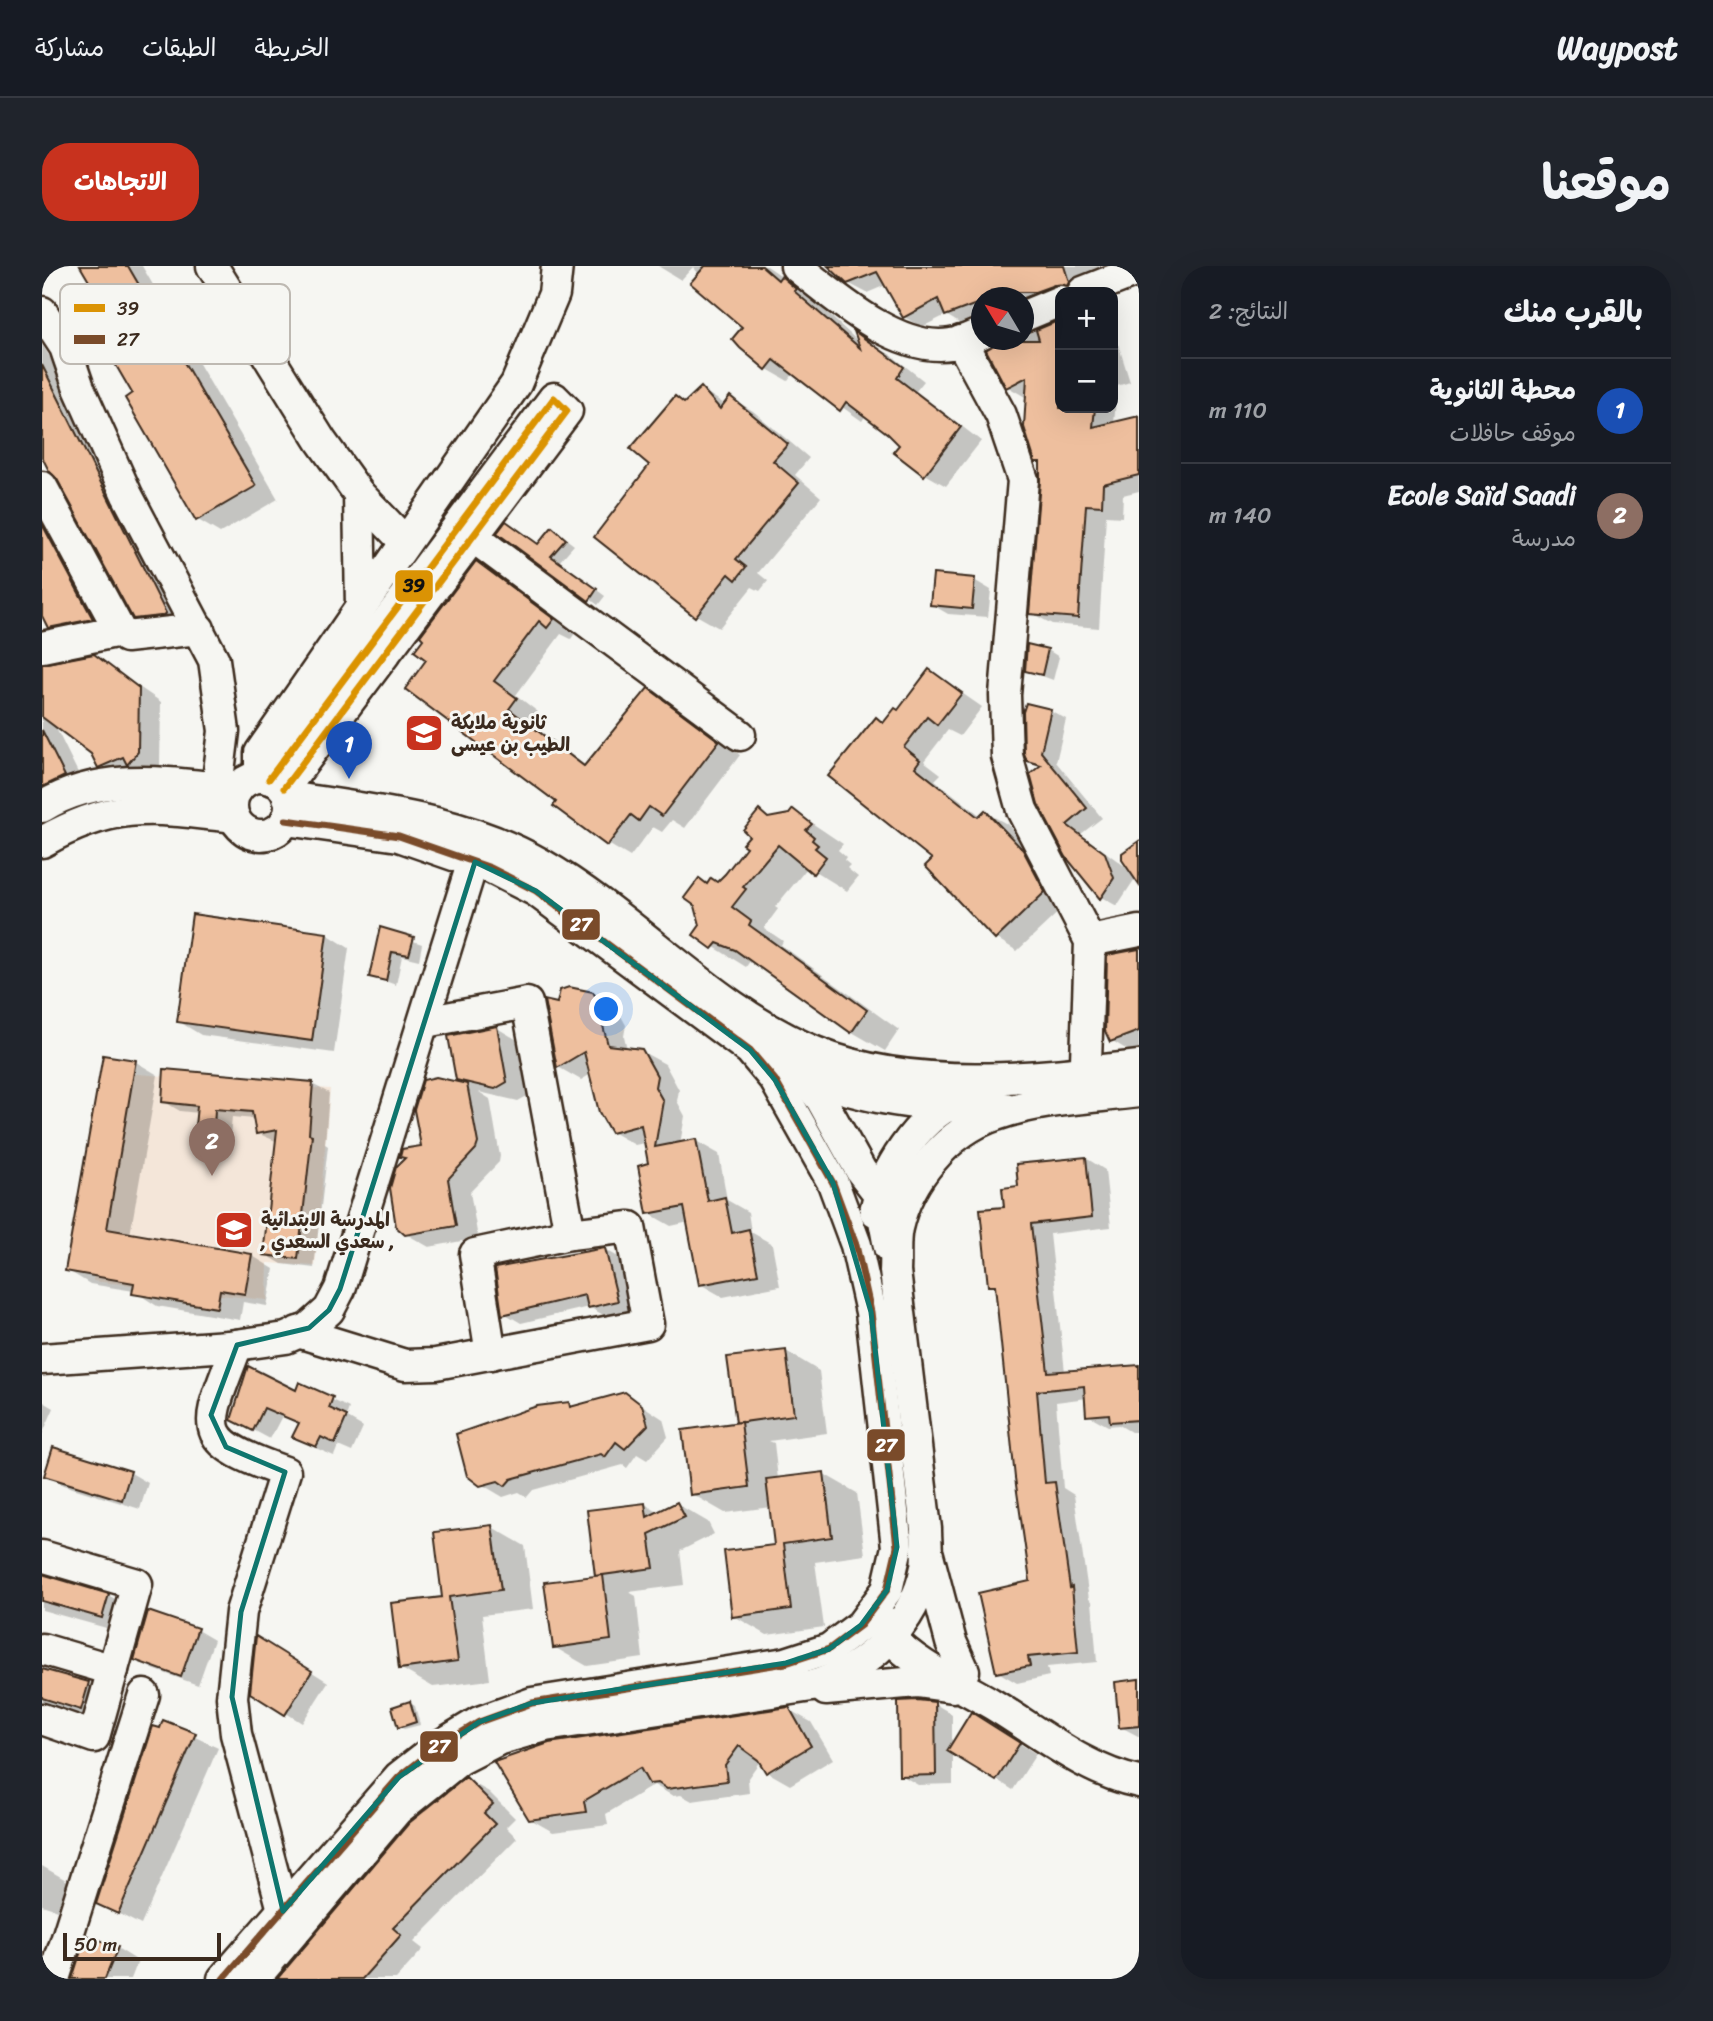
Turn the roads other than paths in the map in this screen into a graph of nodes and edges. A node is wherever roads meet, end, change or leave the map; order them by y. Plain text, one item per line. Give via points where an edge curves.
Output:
1 (212, 266) edge
2 (557, 266) edge
3 (796, 266) edge
4 (1139, 270) edge
5 (223, 284) edge
6 (1096, 287) edge
7 (1055, 303) edge
8 (1034, 312) edge
9 (42, 313) edge
10 (971, 337) edge
11 (60, 340) edge
12 (976, 350) edge
13 (71, 364) edge
14 (273, 364) edge
15 (491, 419) junction
16 (507, 460) junction
17 (42, 486) edge
18 (359, 494) junction
19 (473, 537) junction
20 (405, 542) junction
21 (361, 607) junction
22 (199, 629) junction
23 (120, 631) junction
24 (42, 646) edge
25 (740, 735) dead end
26 (260, 795) junction
27 (42, 807) edge
28 (42, 842) edge
29 (478, 848) junction
30 (1139, 931) edge
31 (1090, 941) junction
32 (425, 1022) junction
33 (759, 1040) junction
34 (1139, 1066) edge
35 (804, 1077) junction
36 (1014, 1077) junction
37 (1086, 1086) junction
38 (1139, 1092) edge
39 (942, 1108) junction
40 (1021, 1108) junction
41 (879, 1194) junction
42 (570, 1234) junction
43 (895, 1271) junction
44 (862, 1272) junction
45 (298, 1332) junction
46 (237, 1345) junction
47 (491, 1353) junction
48 (42, 1359) edge
49 (926, 1547) junction
50 (42, 1556) edge
51 (884, 1627) junction
52 (42, 1649) edge
53 (113, 1670) junction
54 (962, 1680) junction
55 (812, 1686) junction
56 (144, 1695) dead end
57 (42, 1718) edge
58 (1139, 1782) edge
59 (287, 1923) junction
60 (54, 1979) edge
61 (223, 1979) edge
62 (254, 1979) edge

1 - 5 street
2 - 15 street via 554,294 516,384
3 - 10 street via 837,299 908,340 934,345
4 - 6 street
7 - 8 street
9 - 11 street
12 - 31 street via 1023,480 1005,695 1012,783
13 - 22 street via 127,495
14 - 18 street
15 - 16 street
15 - 20 street
16 - 19 street via 554,398 567,411
16 - 26 street
17 - 23 street
18 - 20 street
18 - 21 street
19 - 25 street
19 - 26 street
20 - 21 street
21 - 26 street via 260,753
22 - 23 street via 126,637
22 - 26 street via 214,660 224,731
23 - 24 street
26 - 27 street via 138,780 88,787
26 - 28 street via 104,814
26 - 29 street via 433,820
29 - 32 street
29 - 33 street via 541,864 595,898
30 - 31 street
31 - 37 street
32 - 42 street via 527,1003
32 - 45 street via 340,1289 329,1310
33 - 35 street
33 - 36 street via 874,1068 945,1077
33 - 44 street via 775,1080 833,1183
34 - 37 street
35 - 39 street via 894,1102
35 - 41 street
36 - 37 street
36 - 39 street
37 - 38 street
37 - 40 street
39 - 40 street
39 - 41 street via 916,1135
40 - 43 street via 994,1115 963,1132 932,1160 908,1195 897,1229
41 - 43 street
41 - 44 street
42 - 47 street via 475,1254
42 - 47 street via 630,1227 648,1324
43 - 49 street
44 - 51 street via 871,1312 897,1547
45 - 46 street
45 - 47 street via 405,1365
46 - 48 street
46 - 59 street via 211,1415 214,1431 240,1456 285,1472 241,1612 232,1697 236,1734
49 - 51 street via 918,1593
49 - 54 street
50 - 53 street via 137,1584
51 - 54 street
51 - 55 street via 866,1661 841,1678
51 - 59 street via 786,1663 532,1703 479,1722 399,1777
52 - 53 street
53 - 57 street via 94,1737
54 - 55 street via 832,1691
54 - 58 street via 1077,1756
55 - 59 street via 545,1726 500,1739 459,1759 397,1810
56 - 60 street
59 - 61 street
59 - 62 street

